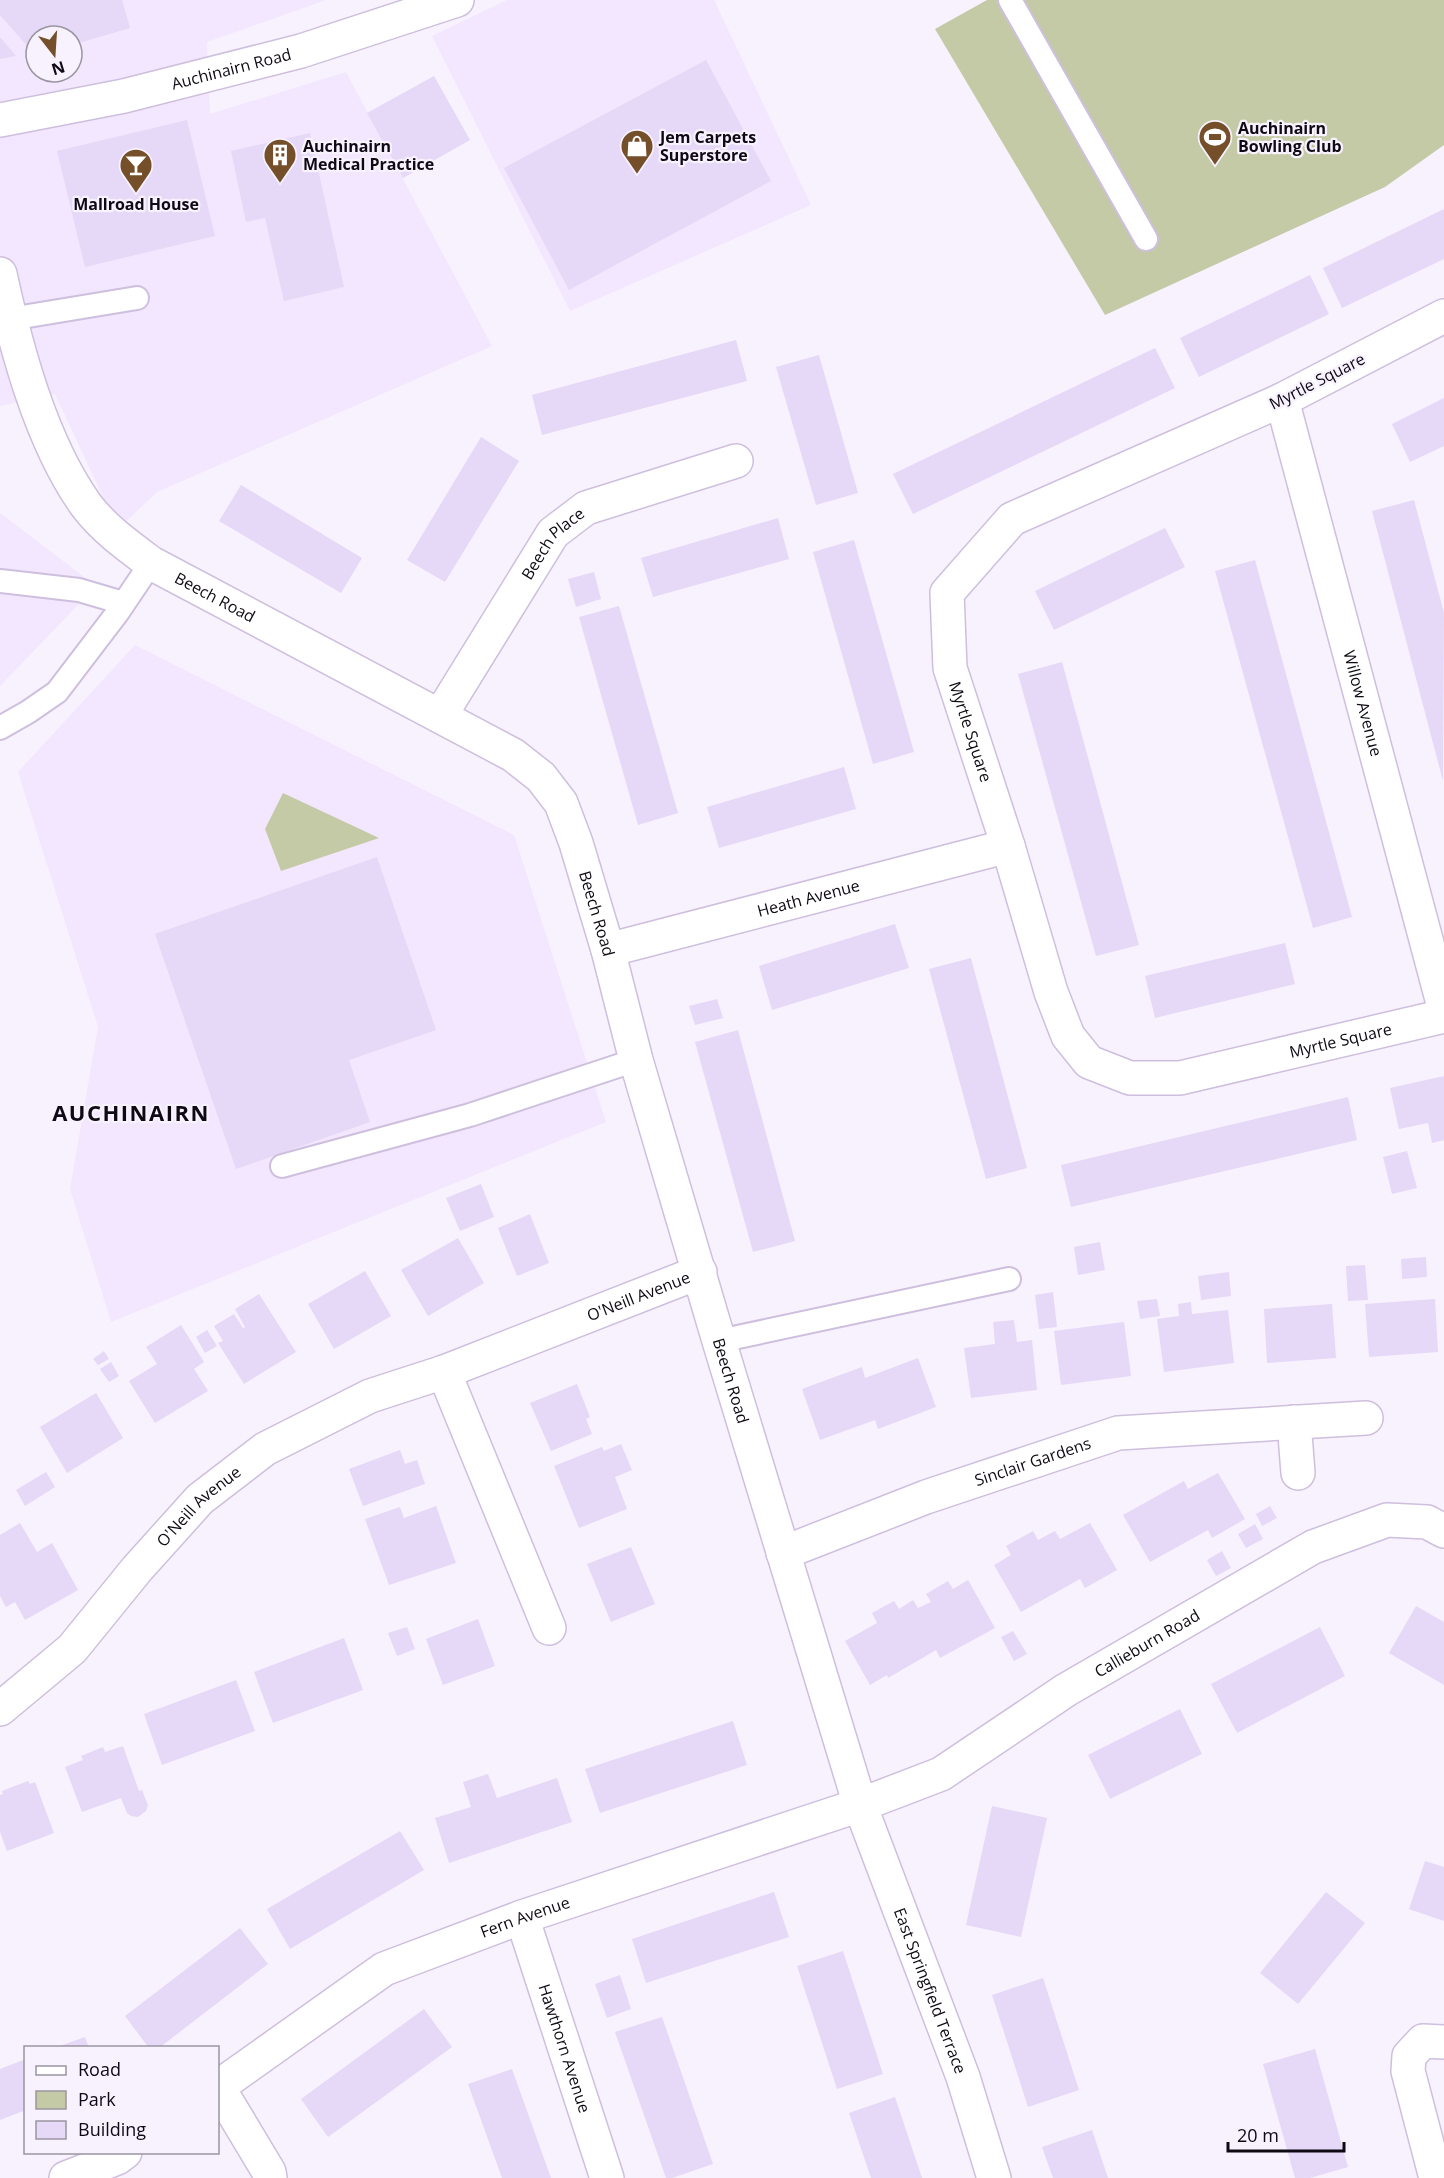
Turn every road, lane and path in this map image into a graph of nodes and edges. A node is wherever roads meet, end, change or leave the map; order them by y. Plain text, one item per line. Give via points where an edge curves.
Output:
1 (457, 0) edge
2 (1010, 0) edge
3 (0, 120) edge
4 (1146, 239) dead end
5 (0, 274) edge
6 (137, 298) dead end
7 (1444, 316) edge
8 (10, 319) junction
9 (1282, 400) junction
10 (736, 461) dead end
11 (150, 563) junction
12 (0, 581) edge
13 (123, 603) junction
14 (440, 716) junction
15 (0, 728) edge
16 (1008, 846) junction
17 (608, 950) junction
18 (1444, 1007) edge
19 (1444, 1016) edge
20 (636, 1060) junction
21 (282, 1166) dead end
22 (700, 1272) junction
23 (1009, 1279) dead end
24 (719, 1341) junction
25 (444, 1372) junction
26 (1366, 1418) dead end
27 (1294, 1422) junction
28 (1298, 1473) dead end
29 (1444, 1531) edge
30 (783, 1553) junction
31 (549, 1628) dead end
32 (0, 1707) edge
33 (860, 1805) junction
34 (522, 1917) junction
35 (1444, 2042) edge
36 (219, 2086) edge
37 (219, 2089) edge
38 (122, 2154) edge
39 (66, 2178) edge
40 (270, 2178) edge
41 (607, 2178) edge
42 (994, 2178) edge
43 (1436, 2178) edge

1 - 3 street, Auchinairn Road via 301,51 124,96
2 - 4 lane
5 - 8 street, Beech Road
6 - 8 lane
7 - 9 street, Myrtle Square
8 - 11 street, Beech Road via 44,425 63,468 87,506 116,537
9 - 16 street, Myrtle Square via 1012,519 947,593 950,668
9 - 18 street, Willow Avenue
10 - 14 street, Beech Place via 586,508 553,533
11 - 13 lane
11 - 14 street, Beech Road
12 - 13 lane via 79,590
13 - 15 lane via 57,692
14 - 17 street, Beech Road via 513,755 541,777 561,803
16 - 17 street, Heath Avenue
16 - 19 street, Myrtle Square via 1068,1036 1089,1062 1130,1078 1180,1078
17 - 20 street, Beech Road
20 - 21 lane via 470,1114
20 - 22 street, Beech Road
22 - 24 street, Beech Road
22 - 25 street, O'Neill Avenue
23 - 24 lane
24 - 30 street, Beech Road
25 - 31 street
25 - 32 street, O'Neill Avenue via 370,1396 265,1449 200,1499 72,1649
26 - 27 street, Sinclair Gardens
27 - 28 street
27 - 30 street, Sinclair Gardens via 1118,1433 926,1497
29 - 33 street, Callieburn Road via 1427,1522 1387,1520 1313,1546 1066,1690 941,1774
30 - 33 street, Beech Road
33 - 34 street, Fern Avenue
33 - 42 street, East Springfield Terrace via 963,2077
34 - 36 street, Fern Avenue via 384,1969
34 - 41 street, Hawthorn Avenue
35 - 43 street via 1423,2041 1409,2056 1408,2071
37 - 40 street
38 - 39 street

